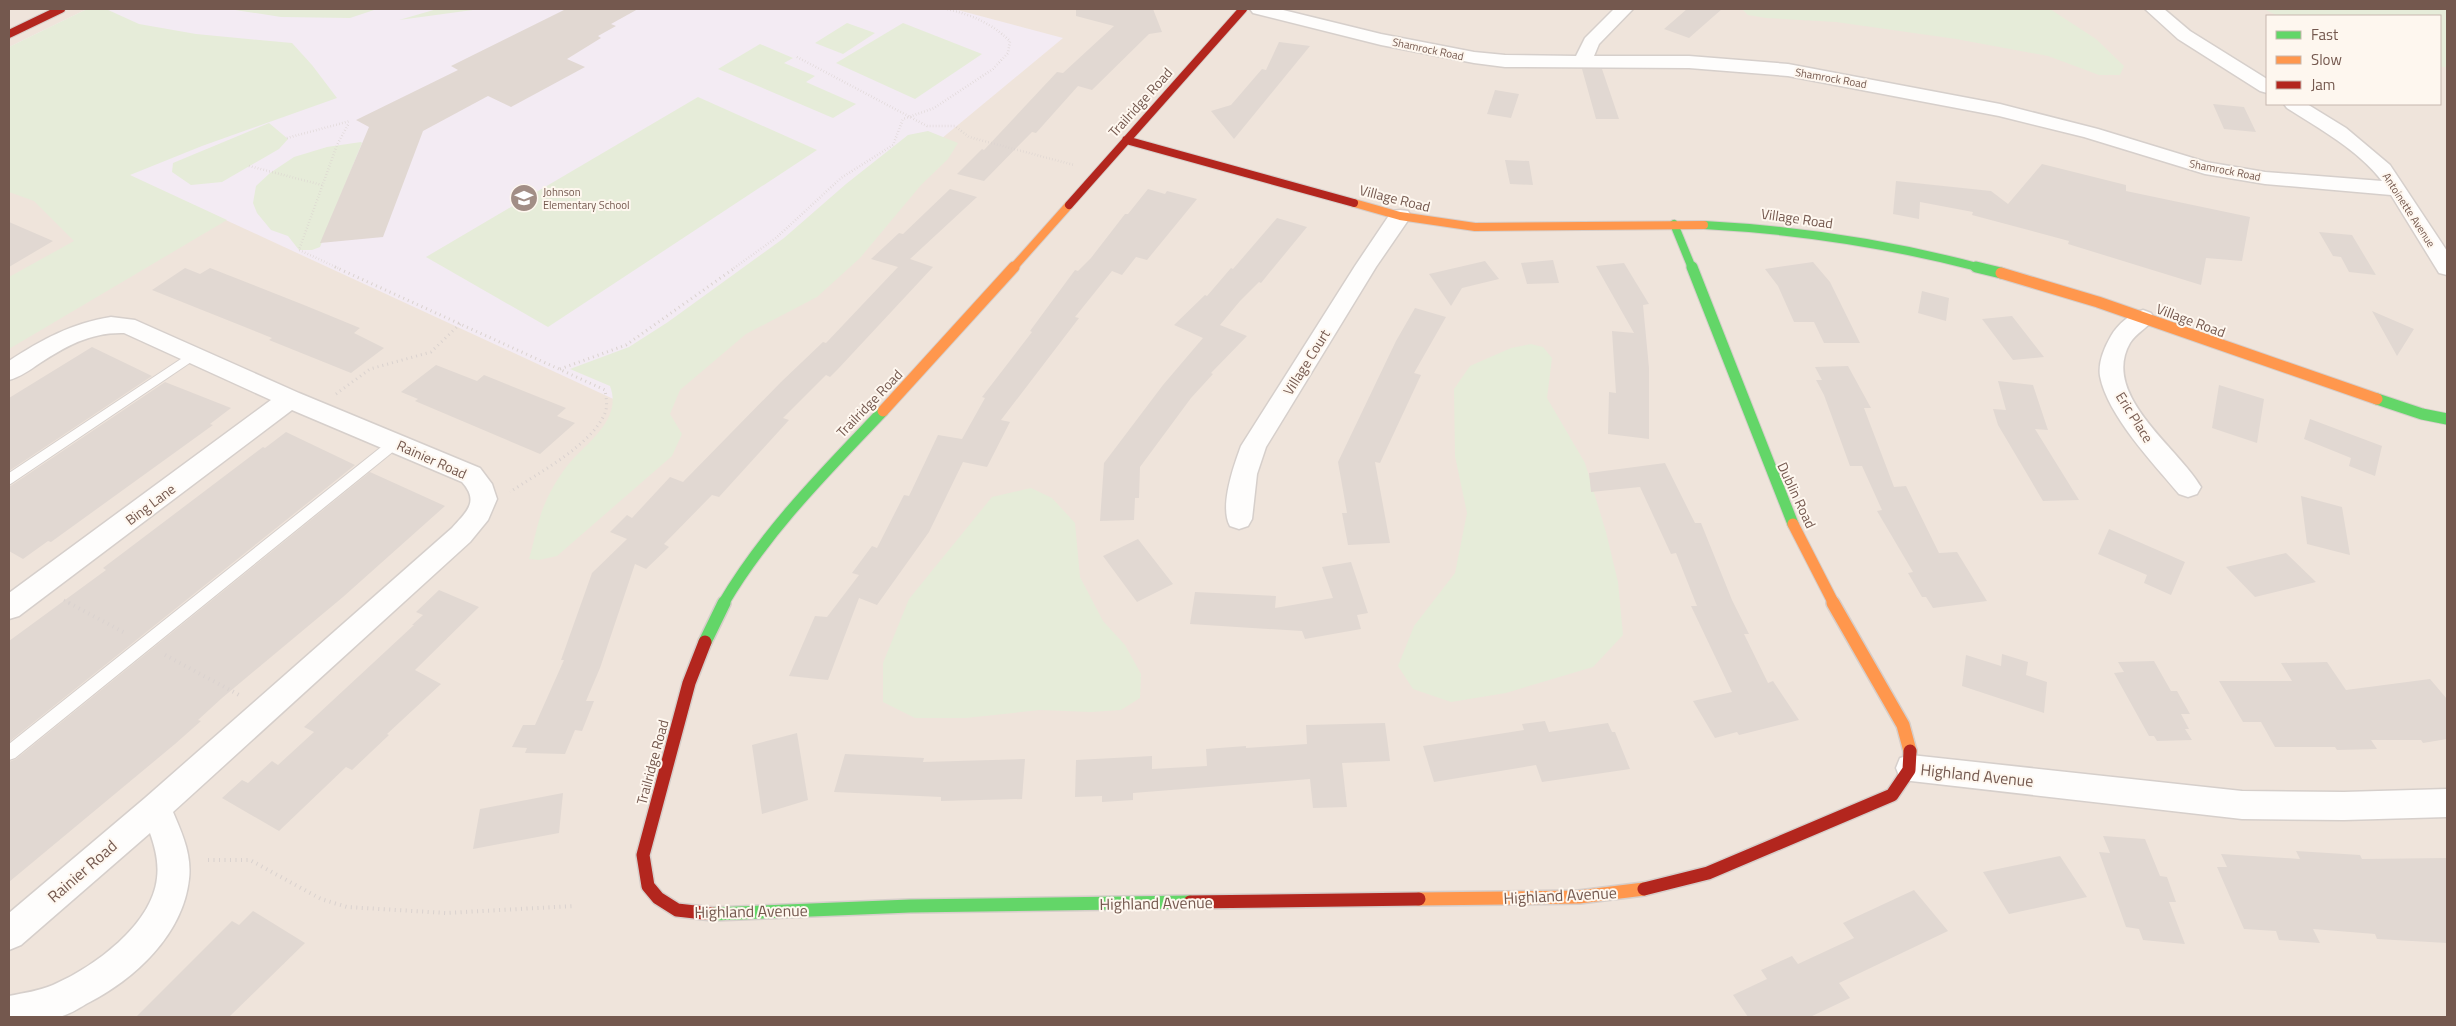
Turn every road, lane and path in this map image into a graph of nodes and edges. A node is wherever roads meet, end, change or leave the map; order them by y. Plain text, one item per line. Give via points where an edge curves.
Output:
1 (61, 9) edge
2 (947, 9) edge
3 (1243, 9) edge
4 (1259, 9) edge
5 (1624, 9) edge
6 (2154, 9) edge
7 (9, 34) edge
8 (797, 57) dead end
9 (1582, 62) junction
10 (2266, 86) edge
11 (2296, 105) edge
12 (909, 117) junction
13 (287, 138) dead end
14 (1126, 140) junction
15 (249, 166) dead end
16 (1080, 166) dead end
17 (322, 185) junction
18 (2398, 189) junction
19 (1400, 216) junction
20 (1674, 224) junction
21 (2447, 268) edge
22 (2143, 318) junction
23 (461, 323) junction
24 (192, 355) junction
25 (560, 369) junction
26 (9, 372) edge
27 (335, 394) dead end
28 (290, 399) junction
29 (2447, 419) edge
30 (395, 443) junction
31 (9, 480) edge
32 (2188, 487) dead end
33 (509, 492) dead end
34 (1239, 518) dead end
35 (9, 608) edge
36 (9, 753) edge
37 (1911, 768) junction
38 (2447, 803) edge
39 (156, 808) junction
40 (208, 860) dead end
41 (648, 886) joint
42 (574, 906) dead end
43 (9, 934) edge
44 (9, 1013) edge

1 - 7 street
2 - 12 path via 975,16 999,30 1010,41 1008,53 993,69 934,108
3 - 14 street, Trailridge Road
4 - 9 street, Shamrock Road via 1439,53 1505,62
5 - 9 street via 1591,42
6 - 10 street via 2184,35
8 - 12 path
9 - 18 street, Shamrock Road via 1689,62 1788,70 2000,110 2091,133 2205,168 2265,178
11 - 18 street, Antoinette Avenue via 2363,150
12 - 16 path via 926,126 954,126 969,137
12 - 25 path via 903,119 893,144 841,178 776,238 626,345
13 - 17 path via 349,122
14 - 19 street, Village Road
14 - 41 street, Trailridge Road via 924,368 774,529 736,581 710,630 689,683 643,855
15 - 17 path
17 - 23 path via 299,250
18 - 21 street, Antoinette Avenue
19 - 20 street, Village Road via 1475,227
19 - 34 street, Village Court via 1254,446 1244,474
20 - 22 street, Village Road via 1785,230 1898,250 2026,280
20 - 37 street, Dublin Road via 1780,497 1816,570 1903,725 1912,750
22 - 29 street, Village Road via 2361,394
22 - 32 street, Eric Place via 2117,344 2112,378 2126,408 2148,440
23 - 25 path
23 - 27 path via 431,352 370,369
24 - 26 street, Rainier Road via 128,325 113,324 68,336
24 - 28 street, Rainier Road
24 - 31 lane
25 - 33 path via 605,390 605,414 583,440
28 - 30 street, Rainier Road
28 - 35 street, Bing Lane
30 - 36 lane
30 - 39 street, Rainier Road via 471,475 482,485 485,496 483,508 461,536
37 - 38 street, Highland Avenue via 2242,805
37 - 41 street, Highland Avenue via 1903,784 1892,795 1708,872 1646,889 1579,897 910,906 706,914 677,910 658,898
39 - 43 street, Rainier Road
39 - 44 street via 174,856 173,882 166,906 148,934 108,974 82,990 25,1012
40 - 42 path via 250,860 320,899 347,907 446,913

